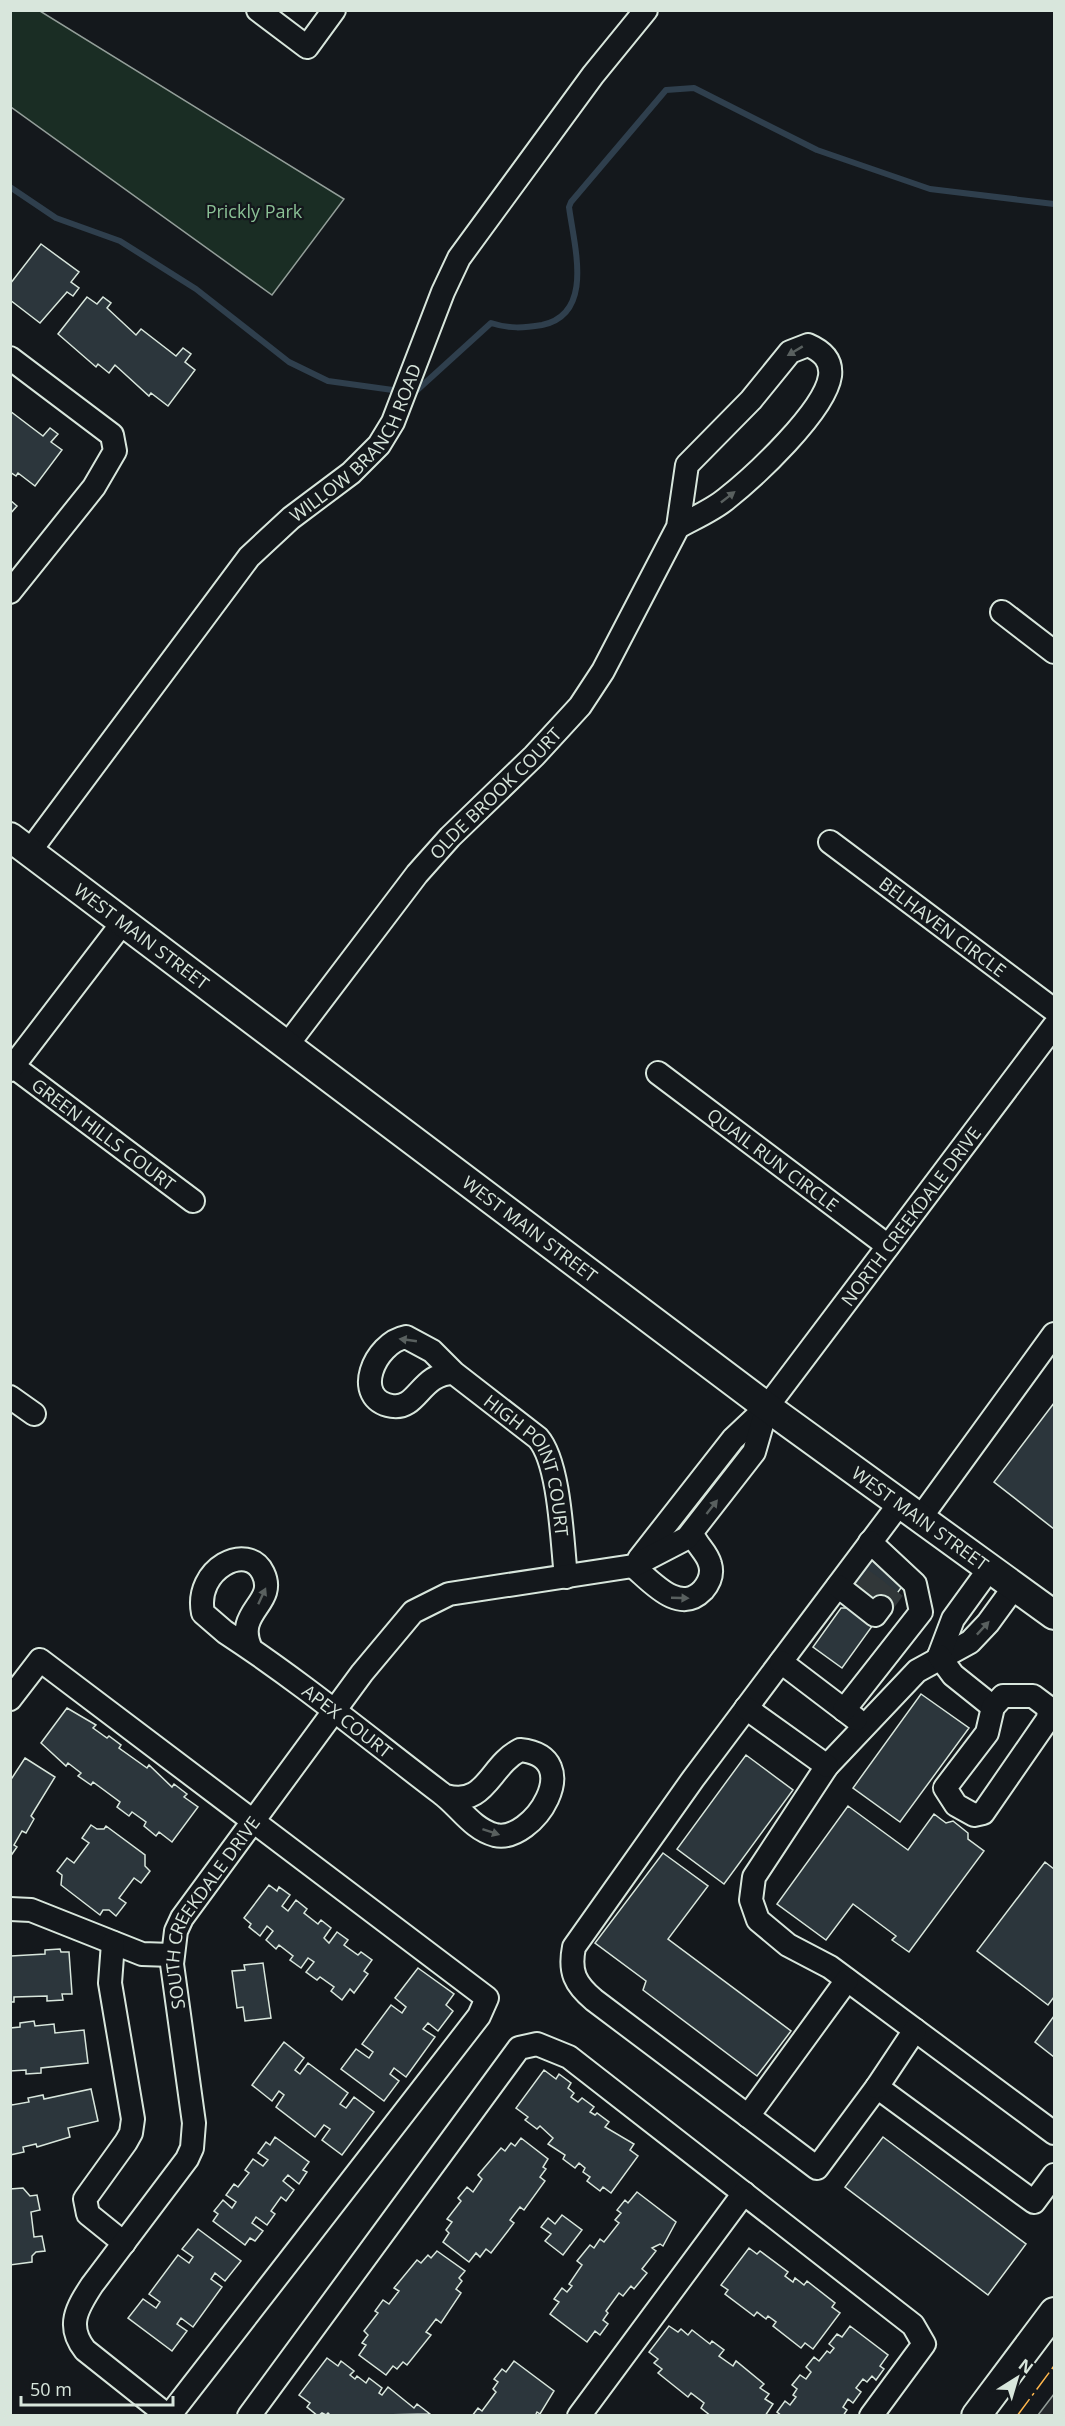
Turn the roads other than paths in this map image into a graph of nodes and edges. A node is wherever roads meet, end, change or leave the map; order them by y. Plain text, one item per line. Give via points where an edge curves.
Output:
1 (258, 10) edge
2 (334, 10) edge
3 (646, 10) edge
4 (10, 358) edge
5 (678, 527) junction
6 (10, 592) edge
7 (1002, 612) dead end
8 (1054, 652) edge
9 (830, 842) dead end
10 (20, 844) edge
11 (124, 921) junction
12 (1054, 1010) edge
13 (1054, 1026) edge
14 (288, 1044) junction
15 (12, 1067) edge
16 (658, 1073) dead end
17 (193, 1201) dead end
18 (888, 1246) junction
19 (1054, 1334) edge
20 (454, 1373) dead end
21 (10, 1397) edge
22 (767, 1407) junction
23 (34, 1414) dead end
24 (910, 1510) junction
25 (692, 1533) junction
26 (870, 1542) junction
27 (633, 1566) junction
28 (990, 1568) junction
29 (566, 1577) junction
30 (838, 1586) junction
31 (1015, 1587) junction
32 (868, 1601) dead end
33 (1054, 1615) edge
34 (251, 1649) dead end
35 (889, 1652) junction
36 (939, 1656) junction
37 (780, 1662) junction
38 (917, 1671) junction
39 (10, 1699) edge
40 (993, 1707) junction
41 (746, 1708) junction
42 (844, 1710) junction
43 (334, 1712) junction
44 (865, 1726) junction
45 (827, 1766) junction
46 (446, 1796) junction
47 (253, 1821) junction
48 (10, 1910) edge
49 (113, 1943) junction
50 (172, 1955) junction
51 (847, 1980) junction
52 (915, 2030) junction
53 (877, 2087) junction
54 (748, 2116) junction
55 (1054, 2133) edge
56 (1054, 2175) edge
57 (744, 2193) junction
58 (124, 2243) junction
59 (1054, 2312) edge
60 (259, 2412) edge
61 (169, 2415) edge
62 (579, 2415) edge
63 (871, 2415) edge
64 (976, 2415) edge

1 - 2 street via 307,47
3 - 10 street, WILLOW BRANCH ROAD via 459,258 393,422 368,458 249,557
4 - 6 street via 112,435 116,451 94,487
5 -> 5 street, OLDE BROOK COURT via 724,501 769,462 819,402 830,377 829,364 818,349 808,345 790,352 751,400 687,465
5 - 14 street, OLDE BROOK COURT via 603,671 580,706 424,867
7 - 8 street
9 - 12 street, BELHAVEN CIRCLE
10 - 11 main road, WEST MAIN STREET
11 - 14 main road, WEST MAIN STREET
11 - 15 street
13 - 18 street, NORTH CREEKDALE DRIVE
14 - 22 main road, WEST MAIN STREET
15 - 17 street, GREEN HILLS COURT
16 - 18 street, QUAIL RUN CIRCLE
18 - 22 street, NORTH CREEKDALE DRIVE
19 - 24 street
20 - 29 street, HIGH POINT COURT via 546,1446
21 - 23 street
22 - 24 main road, WEST MAIN STREET
25 -> 22 street, SOUTH CREEKDALE DRIVE via 754,1452
22 - 27 street via 733,1439
24 - 26 street
24 - 28 main road, WEST MAIN STREET
25 - 27 street, SOUTH CREEKDALE DRIVE
27 -> 25 street via 671,1598 694,1597 708,1584 711,1574 705,1553
26 - 30 street
26 - 35 street via 915,1584 921,1612
27 - 29 street, SOUTH CREEKDALE DRIVE
28 - 31 main road, WEST MAIN STREET
28 - 36 street via 953,1619
29 - 43 street, SOUTH CREEKDALE DRIVE via 449,1594 424,1605 396,1630
30 - 32 street
30 - 37 street
31 - 33 main road, WEST MAIN STREET
36 -> 31 street via 970,1642
34 - 43 street, APEX COURT
35 - 38 street
35 - 42 street
36 - 38 street
36 - 40 street via 953,1675
37 - 41 street
37 - 42 street
38 - 44 street
39 - 47 street via 40,1660
40 - 40 street via 1004,1696 1033,1696 1049,1708 1048,1719 984,1813 974,1815 956,1805 945,1788 987,1732
41 - 45 street
41 - 54 street via 574,1947 572,1974 579,1988
42 - 44 street
43 - 46 street, APEX COURT
43 - 47 street, SOUTH CREEKDALE DRIVE
44 - 45 street
45 - 51 street via 754,1876 751,1900 758,1920 788,1945
46 -> 46 street, APEX COURT via 482,1830 509,1836 521,1830 546,1802 554,1786 546,1761 520,1750 503,1762 473,1797 463,1800
47 - 50 street, SOUTH CREEKDALE DRIVE via 182,1918
47 - 61 street via 487,1998 479,2016
48 - 49 street via 31,1910
49 - 50 street via 142,1954
49 - 58 street via 110,1983 133,2119 126,2142 85,2199 88,2214
50 - 58 street, SOUTH CREEKDALE DRIVE via 194,2123 192,2148
51 - 52 street
51 - 54 street
52 - 53 street
52 - 55 street
53 - 54 street via 817,2168
53 - 56 street via 1034,2202
57 - 60 street via 569,2057 537,2044 519,2048
57 - 62 street
57 - 63 street via 913,2325 924,2344
58 - 61 street, SOUTH CREEKDALE DRIVE via 81,2301 74,2332 84,2350 99,2364
59 - 64 main road

